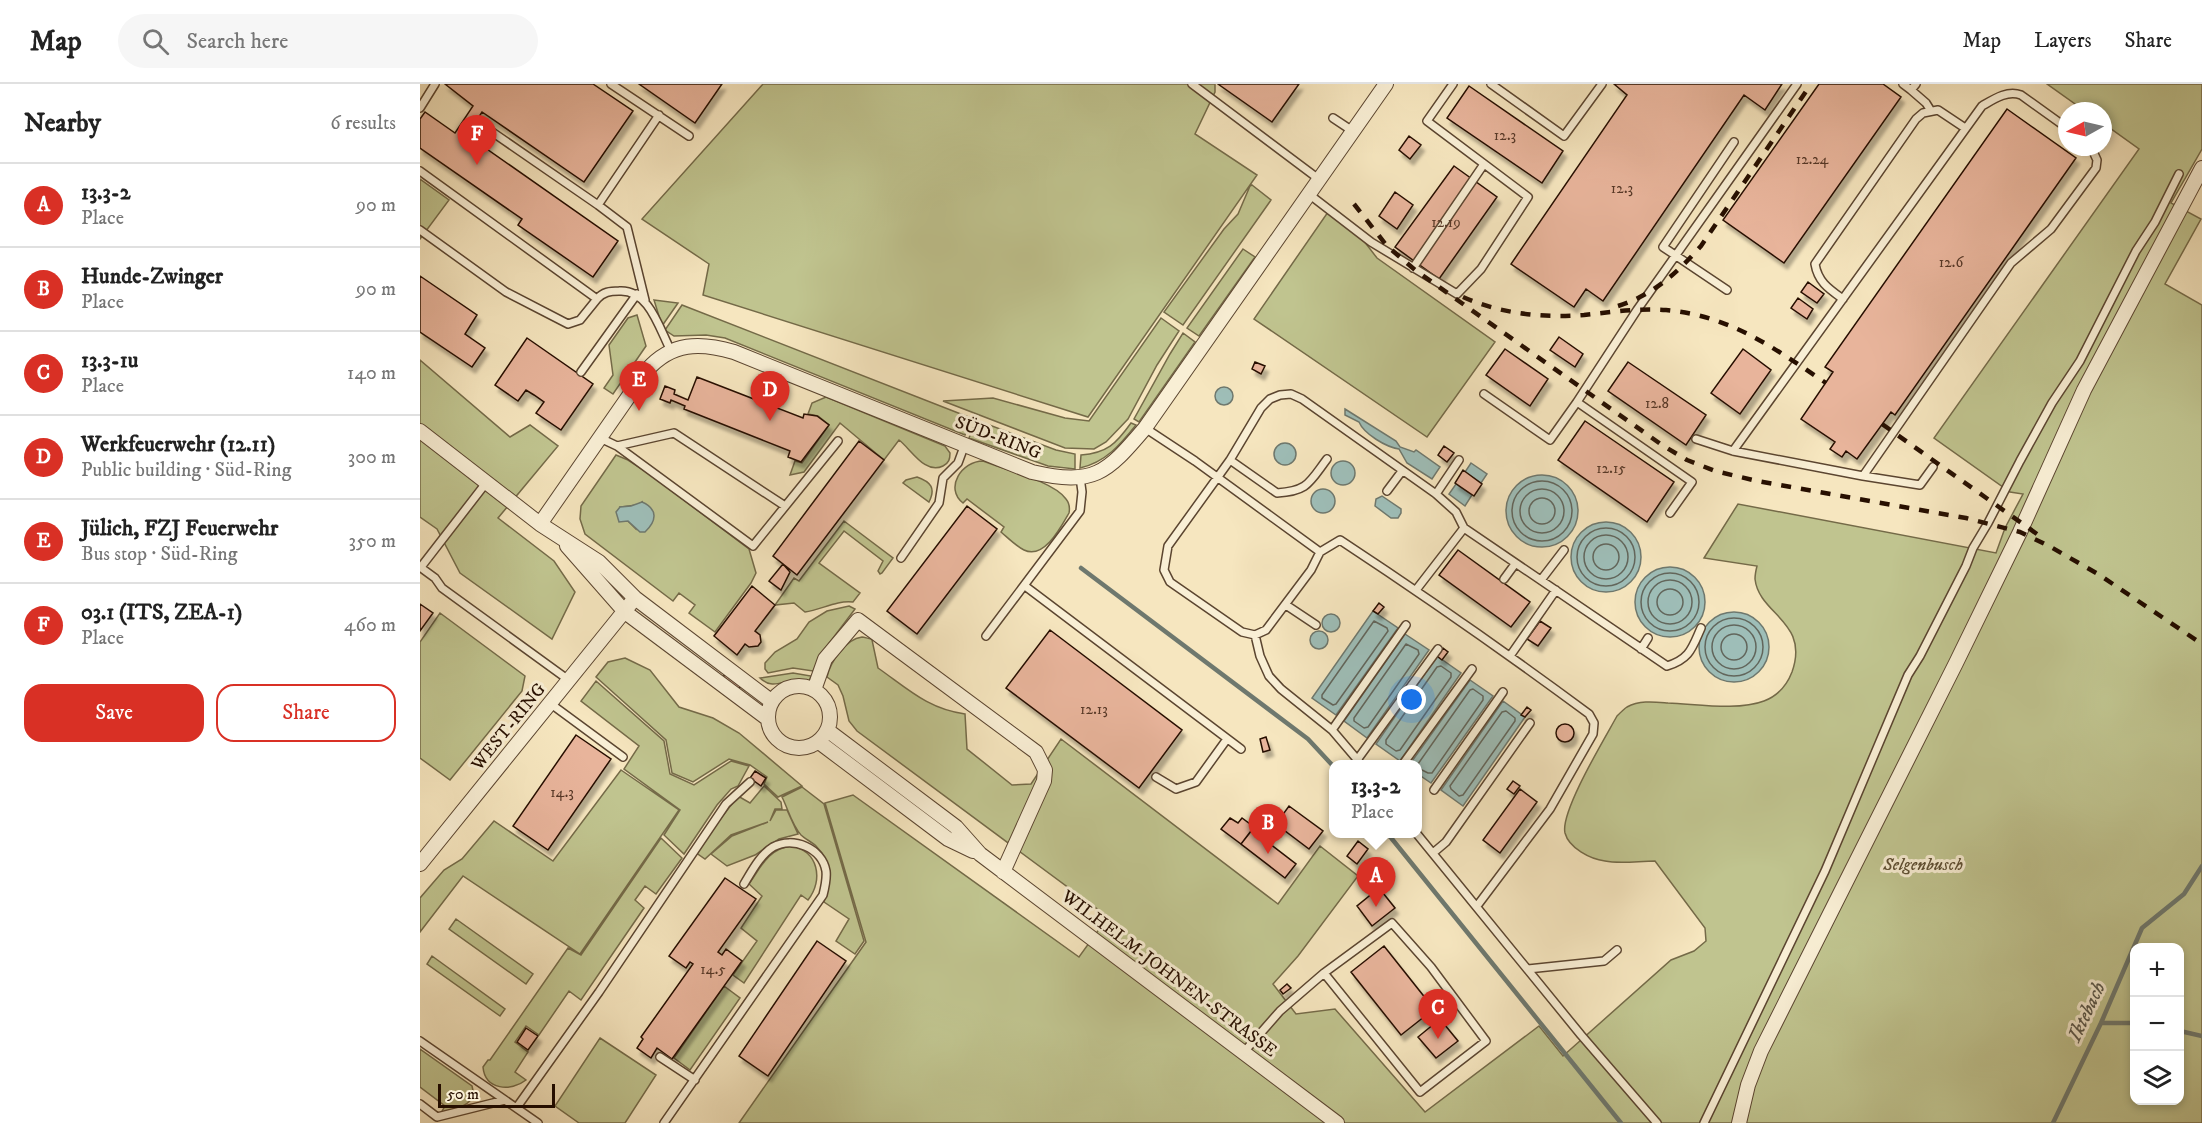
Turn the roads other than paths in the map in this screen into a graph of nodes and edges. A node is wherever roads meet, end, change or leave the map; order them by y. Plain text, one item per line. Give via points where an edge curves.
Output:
1 (435, 84) edge
2 (611, 84) edge
3 (1192, 84) edge
4 (1386, 84) edge
5 (1453, 84) edge
6 (1491, 84) edge
7 (1602, 84) edge
8 (1797, 84) edge
9 (1903, 84) edge
10 (1914, 87) edge
11 (420, 108) edge
12 (1931, 111) junction
13 (659, 116) junction
14 (1333, 118) dead end
15 (2058, 122) edge
16 (482, 125) dead end
17 (1965, 128) junction
18 (1354, 132) junction
19 (689, 136) dead end
20 (1734, 142) dead end
21 (2095, 156) edge
22 (1484, 164) junction
23 (2202, 168) edge
24 (420, 171) edge
25 (2180, 174) dead end
26 (1320, 180) junction
27 (1310, 195) junction
28 (598, 206) junction
29 (420, 230) edge
30 (1675, 255) junction
31 (1413, 268) junction
32 (1727, 290) dead end
33 (637, 294) junction
34 (597, 299) junction
35 (1843, 299) junction
36 (645, 300) junction
37 (671, 351) junction
38 (581, 372) dead end
39 (1484, 394) dead end
40 (1577, 402) junction
41 (1145, 428) junction
42 (420, 431) edge
43 (600, 438) junction
44 (1696, 439) dead end
45 (838, 441) dead end
46 (965, 444) junction
47 (617, 446) junction
48 (1733, 451) junction
49 (1327, 459) dead end
50 (1230, 460) junction
51 (1459, 460) dead end
52 (1933, 467) dead end
53 (1402, 471) junction
54 (1863, 476) junction
55 (1080, 477) junction
56 (1216, 477) junction
57 (486, 483) junction
58 (1387, 491) dead end
59 (1436, 495) junction
60 (785, 506) junction
61 (1670, 513) dead end
62 (540, 524) junction
63 (1464, 528) junction
64 (562, 539) junction
65 (1564, 550) dead end
66 (1320, 552) junction
67 (901, 558) dead end
68 (1515, 564) junction
69 (421, 567) edge
70 (1504, 579) dead end
71 (1541, 580) junction
72 (1025, 586) junction
73 (1416, 590) junction
74 (1556, 590) junction
75 (635, 598) junction
76 (1286, 605) junction
77 (625, 612) junction
78 (1316, 625) dead end
79 (1406, 625) dead end
80 (1701, 628) dead end
81 (1255, 635) junction
82 (986, 636) dead end
83 (1648, 638) dead end
84 (1438, 649) dead end
85 (1641, 649) junction
86 (1510, 656) junction
87 (1472, 669) dead end
88 (570, 681) junction
89 (814, 690) junction
90 (1503, 692) dead end
91 (771, 701) junction
92 (551, 704) junction
93 (768, 719) junction
94 (1530, 723) dead end
95 (1332, 730) junction
96 (823, 736) junction
97 (1227, 739) junction
98 (1241, 749) dead end
99 (623, 757) dead end
100 (1357, 760) edge
101 (1360, 760) edge
102 (1407, 760) edge
103 (1155, 777) dead end
104 (750, 782) dead end
105 (1434, 790) dead end
106 (1421, 838) edge
107 (1433, 853) junction
108 (420, 864) edge
109 (1003, 872) junction
110 (744, 884) dead end
111 (1477, 906) junction
112 (1617, 950) dead end
113 (1528, 969) junction
114 (1324, 973) junction
115 (420, 1041) edge
116 (1243, 1053) junction
117 (660, 1057) dead end
118 (695, 1080) junction
119 (505, 1100) junction
120 (420, 1104) edge
121 (517, 1107) junction
122 (538, 1123) edge
123 (664, 1123) edge
124 (1337, 1123) edge
125 (1657, 1123) edge
126 (1704, 1123) edge
127 (1739, 1123) edge

1 - 11 lane
2 - 13 lane
3 - 26 lane
4 - 18 street, SÜD-RING
5 - 22 lane via 1427,121
6 - 7 lane via 1564,136
8 - 30 lane
9 - 10 lane
10 - 12 lane
12 - 17 lane via 1938,110
12 - 35 lane via 1916,119 1815,264 1823,285
13 - 19 lane
13 - 28 lane
14 - 18 lane
15 - 17 lane via 2014,93 1982,106
16 - 28 lane
17 - 35 lane
18 - 26 street, SÜD-RING
20 - 30 lane via 1663,246
21 - 54 lane via 2096,168 2051,230 2011,263
22 - 31 lane
22 - 31 lane via 1527,197 1481,269 1456,294
23 - 127 street via 2084,390 1956,663 1761,1051
24 - 34 lane
25 - 126 lane via 2080,361 2020,461 1908,675 1825,871
26 - 27 street, SÜD-RING
27 - 31 lane via 1371,242
27 - 41 street, SÜD-RING
28 - 36 lane via 627,227
29 - 34 lane via 506,292 568,324 580,320
30 - 32 lane
30 - 40 lane
33 - 34 lane via 621,290
33 - 36 lane
33 - 38 lane
35 - 48 lane
36 - 37 lane
37 - 43 street, SÜD-RING via 647,370
37 - 46 street, SÜD-RING via 704,346 734,352
39 - 40 lane via 1550,440
40 - 61 lane via 1692,482
41 - 55 street, SÜD-RING via 1118,460 1102,471
41 - 56 lane
42 - 57 street
43 - 47 lane
43 - 62 street, SÜD-RING
44 - 48 lane
45 - 60 lane
46 - 55 street, SÜD-RING via 1032,472
46 - 67 lane via 958,463 943,478 939,503
47 - 60 lane via 674,433
47 - 60 lane via 753,546
48 - 54 lane
49 - 50 lane via 1299,490 1276,493
50 - 53 lane via 1261,408 1270,399 1291,394
50 - 56 lane
51 - 59 lane
52 - 54 lane via 1920,485
53 - 58 lane
53 - 59 lane
55 - 72 lane via 1080,511
56 - 66 lane
56 - 81 lane via 1168,546 1164,570 1178,589 1242,632
57 - 62 street
57 - 69 lane
59 - 63 lane via 1456,512
62 - 64 street
63 - 68 lane
63 - 73 lane
64 - 75 street via 599,562
64 - 77 street
65 - 71 lane
66 - 73 lane via 1341,540
66 - 76 lane
68 - 70 lane
68 - 71 lane
69 - 88 lane via 442,588
71 - 74 lane
72 - 82 lane
72 - 97 lane
73 - 86 lane
74 - 85 lane
74 - 86 lane
75 - 77 street, WEST-RING
75 - 91 street
76 - 78 lane
76 - 81 lane via 1266,630
77 - 88 street, WEST-RING
77 - 93 street
79 - 95 lane
80 - 85 lane via 1688,655 1679,663 1667,666
81 - 95 lane via 1269,675
83 - 85 lane
84 - 101 lane
86 - 111 lane via 1589,714 1594,723 1593,734 1550,808
87 - 102 lane
88 - 92 street, WEST-RING
89 - 91 street via 789,687
89 - 96 street via 824,699 829,712
89 - 109 street via 825,659 858,620 1036,752 1045,770 1044,781
90 - 105 lane
91 - 93 street
92 - 99 lane
92 - 108 street, WEST-RING
93 - 96 street via 775,737 792,748 802,748
94 - 107 lane via 1446,842
95 - 100 lane
96 - 109 street, WILHELM-JOHNEN-STRASSE via 956,827
97 - 98 lane
97 - 103 lane via 1196,782 1176,789
104 - 121 lane via 726,804
106 - 107 lane
107 - 111 lane
109 - 116 street, WILHELM-JOHNEN-STRASSE
110 - 118 lane via 761,857 786,843 815,852 826,872 823,895
111 - 113 lane
112 - 113 lane via 1604,961
113 - 125 lane
114 - 114 lane via 1392,923 1431,967 1486,1041 1420,1092
114 - 116 lane via 1280,1011
115 - 119 lane
116 - 124 street, WILHELM-JOHNEN-STRASSE
117 - 118 lane
118 - 123 lane
119 - 120 lane via 437,1117
119 - 121 lane
121 - 122 lane

